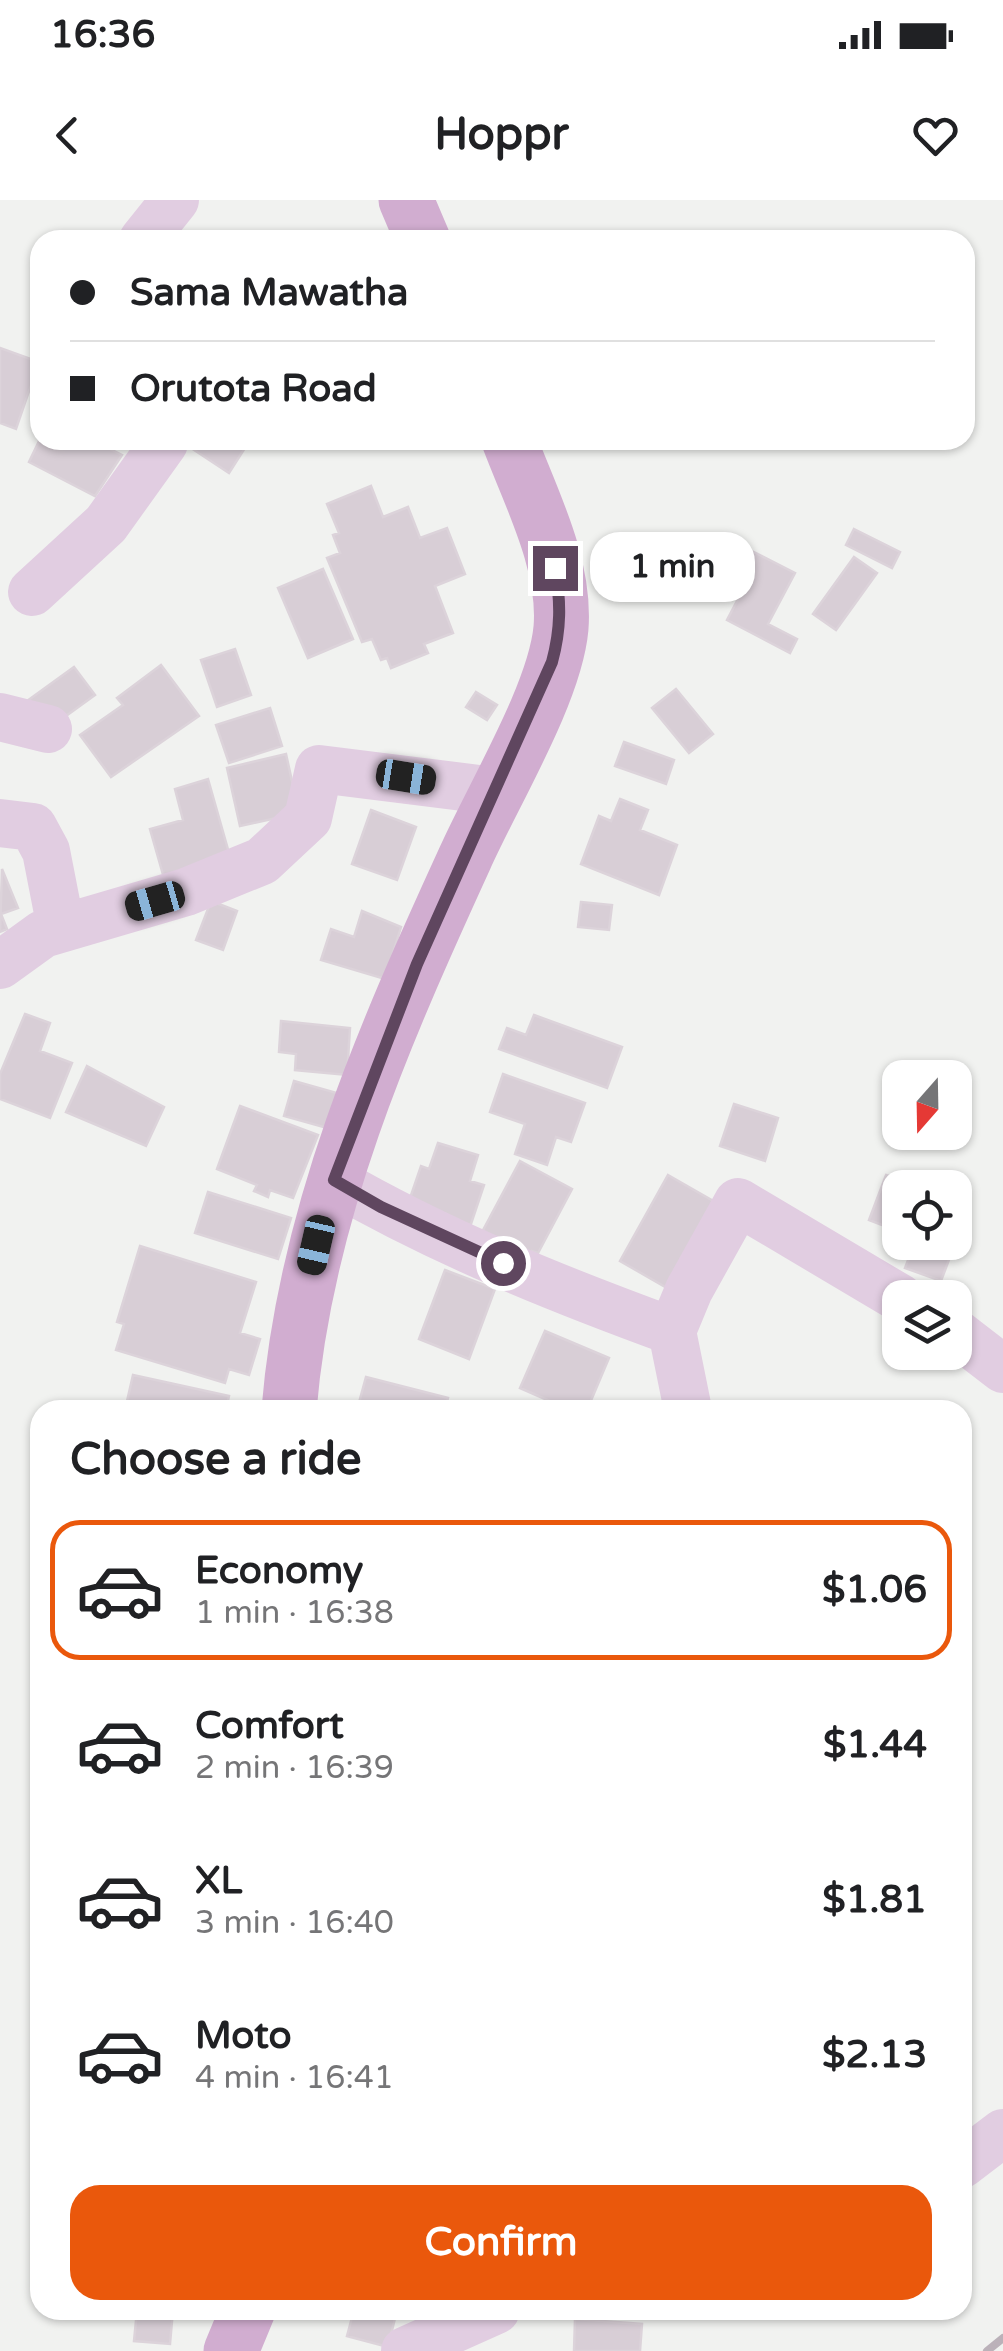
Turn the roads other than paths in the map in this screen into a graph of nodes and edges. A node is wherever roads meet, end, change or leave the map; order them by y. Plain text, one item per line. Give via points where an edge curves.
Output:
1 (175, 200) edge
2 (406, 200) edge
3 (152, 230) edge
4 (419, 230) edge
5 (159, 450) edge
6 (513, 450) edge
7 (32, 592) dead end
8 (0, 717) edge
9 (48, 729) dead end
10 (495, 791) junction
11 (0, 823) edge
12 (61, 928) junction
13 (0, 965) edge
14 (334, 1180) junction
15 (882, 1287) edge
16 (672, 1331) junction
17 (972, 1344) edge
18 (1001, 1364) edge
19 (289, 1400) edge
20 (686, 1400) edge
21 (1003, 2134) edge
22 (972, 2157) edge
23 (244, 2320) edge
24 (474, 2320) edge
25 (231, 2351) edge
26 (405, 2351) edge

1 - 3 street
2 - 4 main road
5 - 7 street via 106,524
6 - 10 main road via 555,568 560,632 540,696
8 - 9 street
10 - 12 street via 319,769 308,818 262,860 186,892
10 - 14 main road via 417,964
11 - 12 street via 33,828 46,851
12 - 13 street
14 - 16 street via 535,1279
14 - 19 main road via 295,1335
15 - 16 street via 738,1202
16 - 20 street
17 - 18 street
21 - 22 street
23 - 25 main road
24 - 26 street

